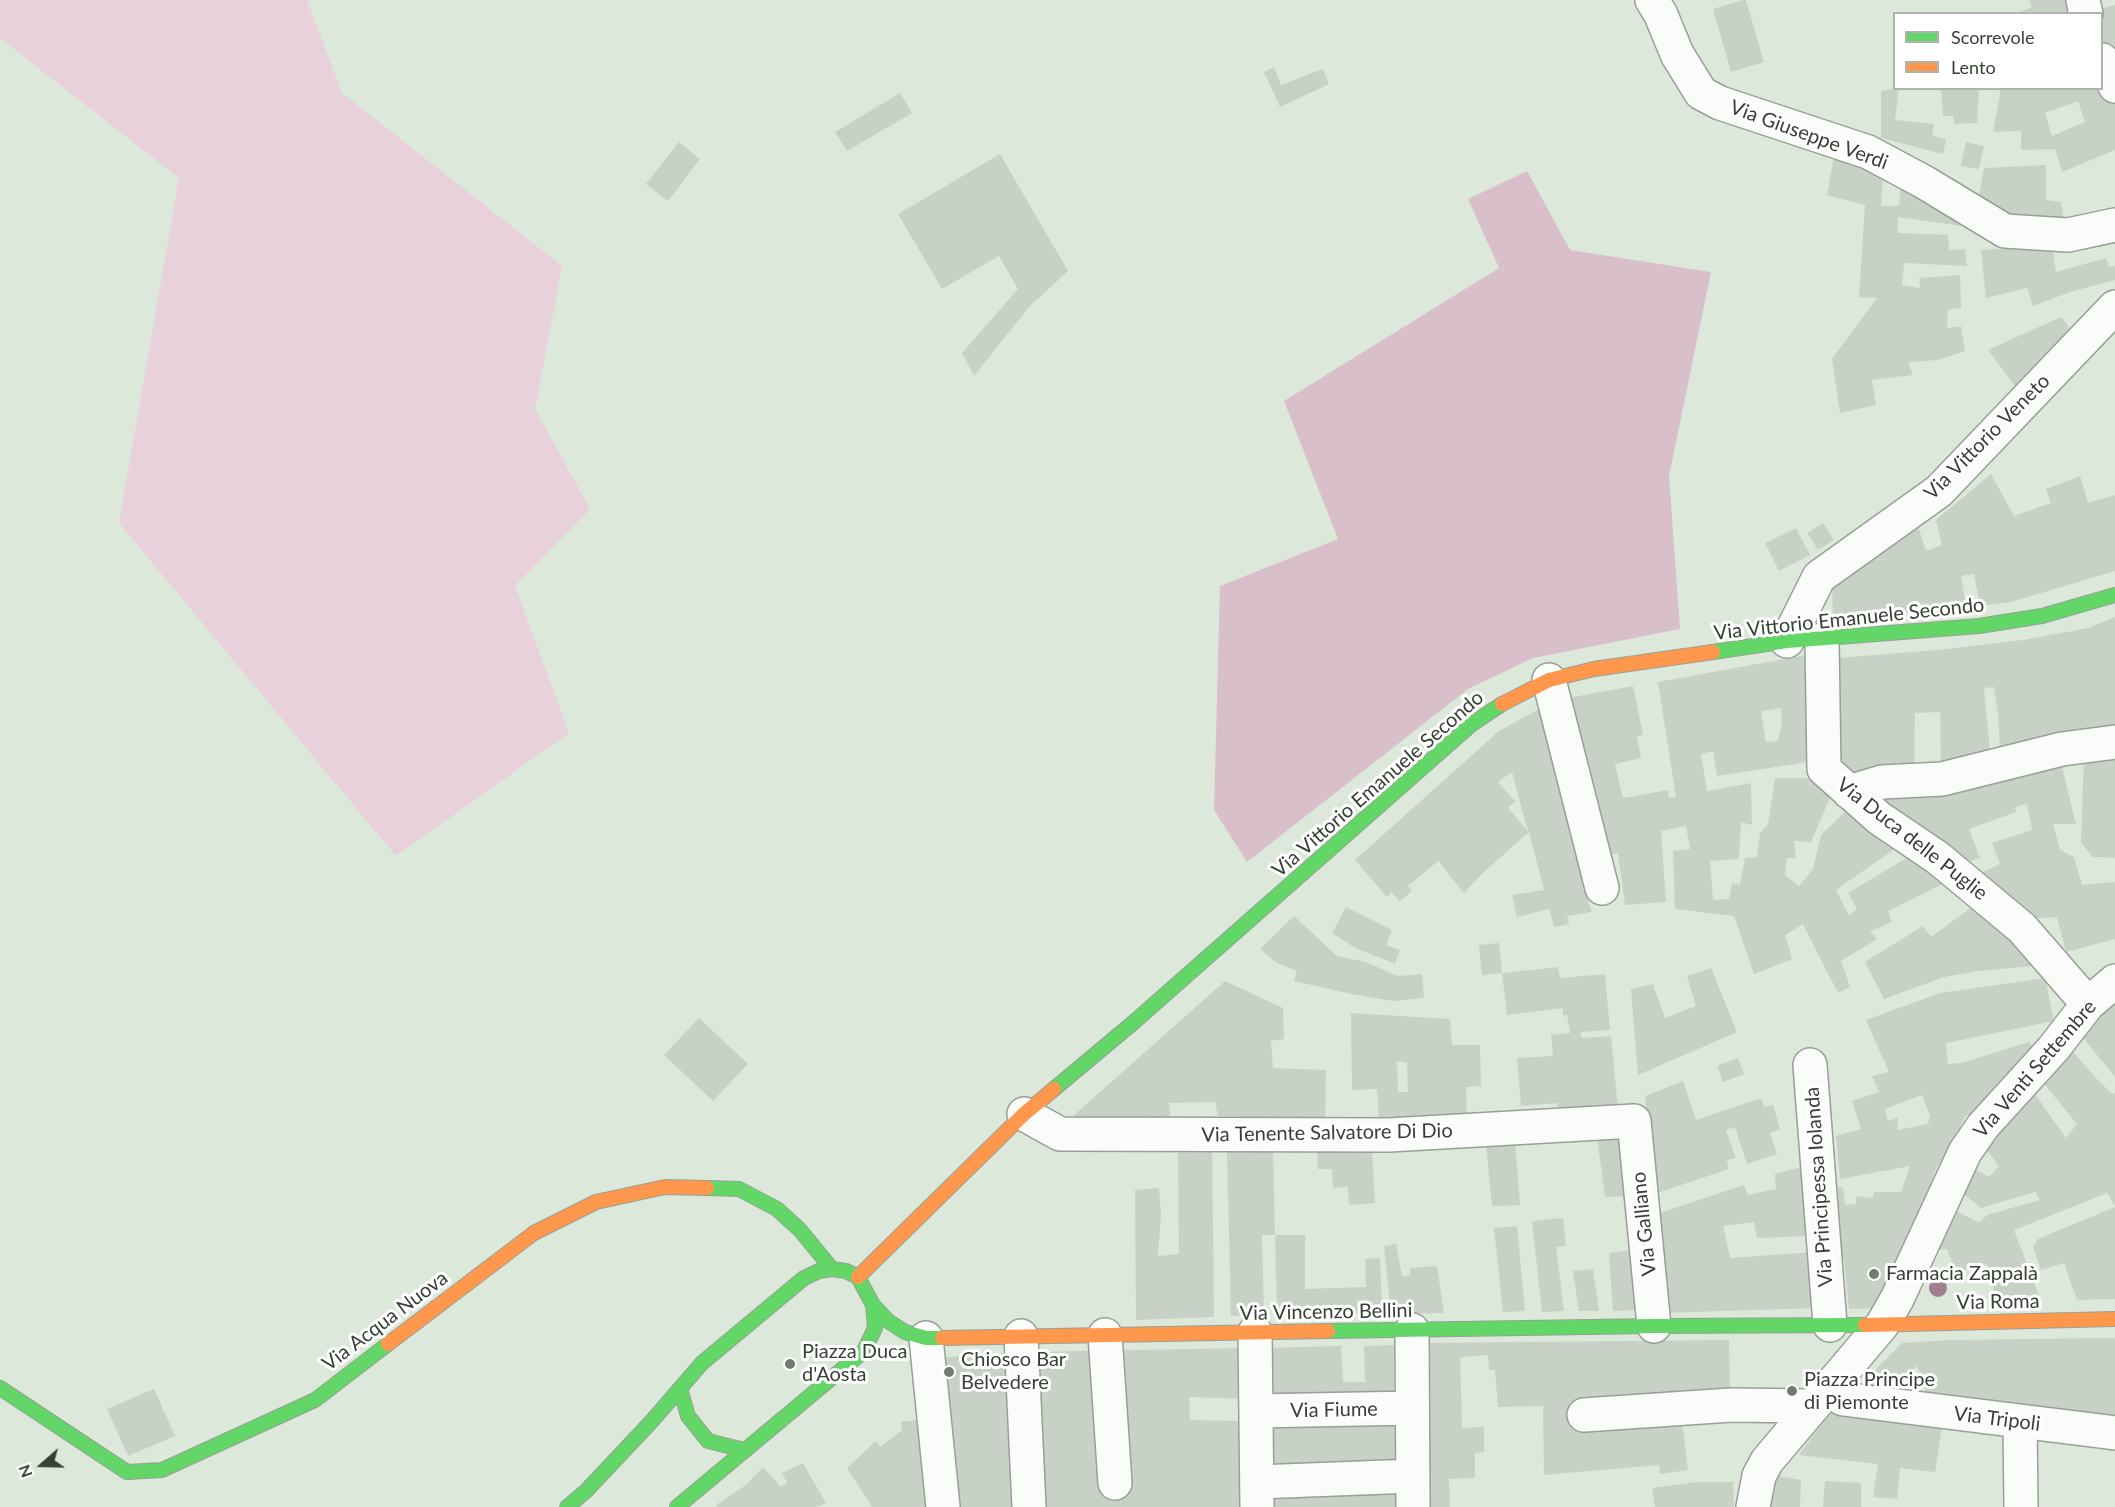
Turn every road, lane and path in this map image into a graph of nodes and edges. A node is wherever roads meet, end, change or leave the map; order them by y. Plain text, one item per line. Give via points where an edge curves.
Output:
1 (1652, 0) edge
2 (2103, 62) edge
3 (2115, 86) edge
4 (2115, 225) edge
5 (2115, 307) edge
6 (2115, 595) edge
7 (1822, 640) junction
8 (1787, 641) junction
9 (1549, 680) junction
10 (2115, 742) edge
11 (1850, 792) junction
12 (1602, 888) dead end
13 (2115, 981) edge
14 (2088, 1004) junction
15 (1810, 1065) dead end
16 (1024, 1114) junction
17 (1634, 1121) joint
18 (832, 1269) junction
19 (858, 1277) junction
20 (873, 1305) junction
21 (1829, 1317) junction
22 (2115, 1319) edge
23 (1882, 1325) junction
24 (1654, 1326) junction
25 (1412, 1330) junction
26 (1255, 1332) junction
27 (1105, 1335) junction
28 (1021, 1336) junction
29 (926, 1338) junction
30 (0, 1388) edge
31 (680, 1389) junction
32 (1843, 1399) dead end
33 (1811, 1406) junction
34 (1412, 1408) junction
35 (1256, 1411) junction
36 (1584, 1415) dead end
37 (2020, 1422) junction
38 (2115, 1433) edge
39 (744, 1450) junction
40 (1115, 1483) dead end
41 (1413, 1491) edge
42 (1257, 1495) edge
43 (696, 1500) edge
44 (567, 1507) edge
45 (943, 1507) edge
46 (1029, 1507) edge
47 (1753, 1507) edge
48 (2021, 1507) edge

1 - 4 street, Via Giuseppe Verdi via 1677,54 1701,93 1720,103 1868,152 2005,231 2068,235
2 - 3 street
5 - 8 street, Via Vittorio Veneto via 1940,491 1819,577
6 - 7 street, Via Vittorio Emanuele Secondo via 2042,616 1979,626
7 - 8 street, Via Vittorio Emanuele Secondo
7 - 11 street, Via Duca delle Puglie via 1824,769
8 - 9 street, Via Vittorio Emanuele Secondo via 1594,669
9 - 12 street
9 - 16 street, Via Vittorio Emanuele Secondo via 1506,700 1472,724
10 - 11 street via 2062,749 1942,779 1882,782
11 - 14 street, Via Duca delle Puglie via 2022,928
13 - 14 street, Via Venti Settembre
14 - 23 street, Via Venti Settembre via 1965,1152
15 - 21 street, Via Principessa Iolanda
16 - 17 street, Via Tenente Salvatore Di Dio via 1060,1134 1389,1135
16 - 19 street, Via Vittorio Emanuele Secondo
17 - 24 street, Via Galliano
18 - 19 street via 846,1270
18 - 30 street, Via Acqua Nuova via 777,1209 739,1189 665,1187 596,1202 534,1233 315,1400 162,1470 127,1472
18 - 31 street via 804,1278 702,1363
19 - 20 street
20 - 29 street via 904,1332
20 - 39 street via 875,1328 864,1351
21 - 23 street, Via Roma
21 - 24 street, Via Vincenzo Bellini via 1728,1326
22 - 23 street, Via Roma
23 - 33 street
24 - 25 street, Via Vincenzo Bellini
25 - 26 street, Via Vincenzo Bellini
25 - 34 street
26 - 27 street, Via Vincenzo Bellini
26 - 35 street
27 - 28 street, Via Vincenzo Bellini
27 - 40 street
28 - 29 street, Via Vincenzo Bellini
28 - 46 street
29 - 45 street
31 - 39 street via 688,1416 708,1441
31 - 44 street
32 - 37 street, Via Tripoli
33 - 36 street via 1731,1405
33 - 47 street via 1767,1461
34 - 35 street, Via Fiume
34 - 41 street
35 - 42 street
37 - 38 street, Via Tripoli
37 - 48 street
39 - 43 street
41 - 42 street

